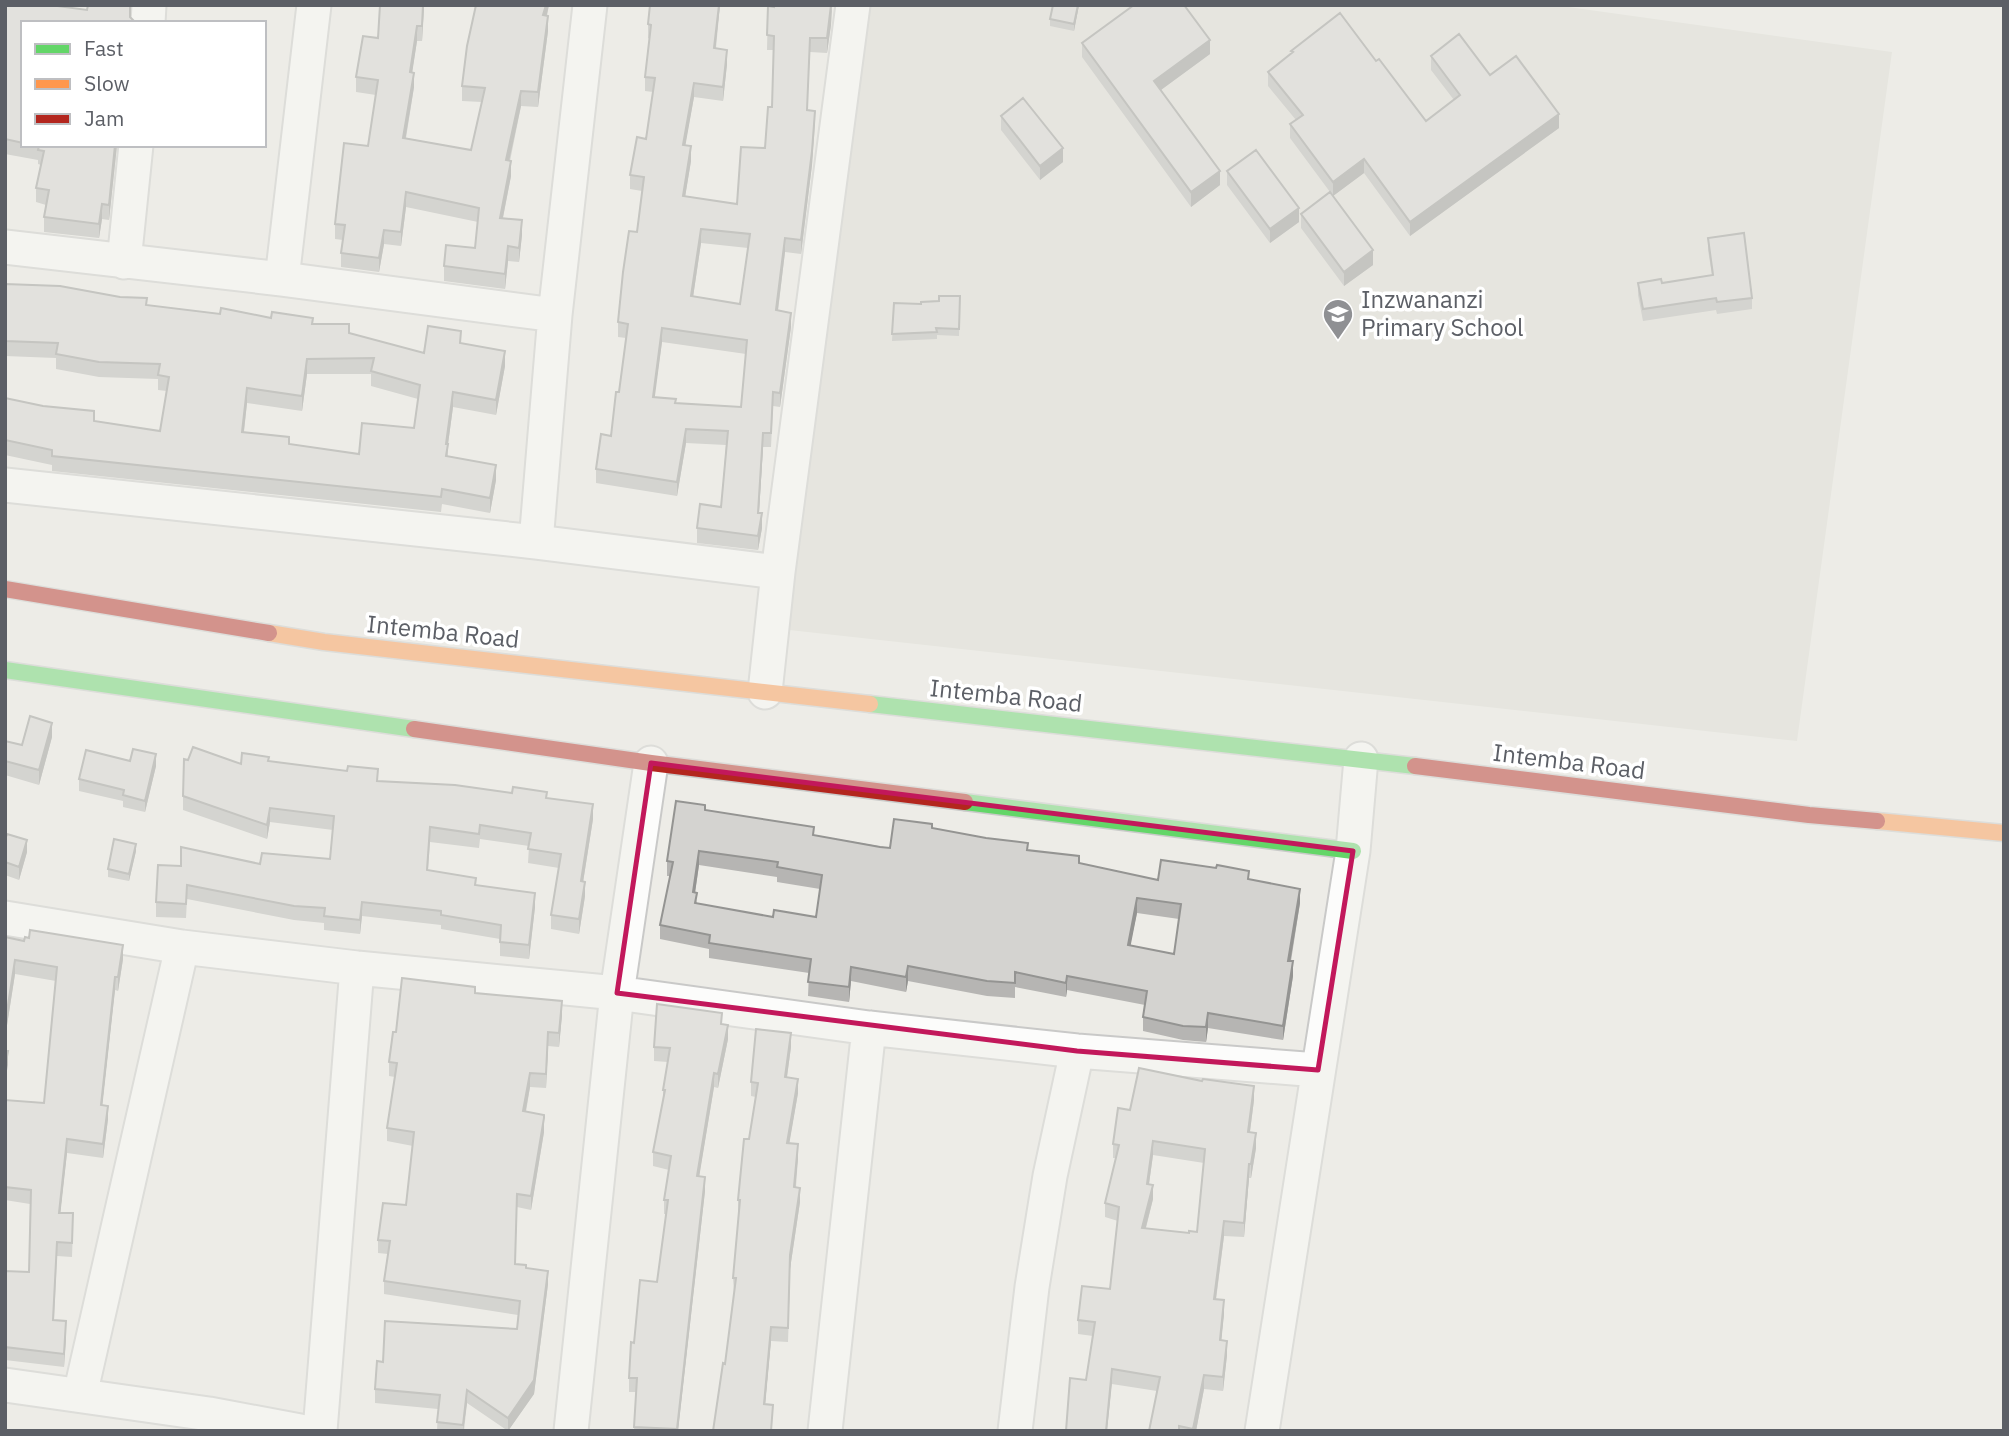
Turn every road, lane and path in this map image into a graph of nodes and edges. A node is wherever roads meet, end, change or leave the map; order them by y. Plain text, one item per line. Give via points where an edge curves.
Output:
1 (314, 5) edge
2 (590, 5) edge
3 (853, 5) edge
4 (136, 147) edge
5 (5, 247) edge
6 (124, 262) junction
7 (282, 279) junction
8 (555, 316) junction
9 (5, 485) edge
10 (537, 542) junction
11 (778, 572) junction
12 (5, 589) edge
13 (5, 670) edge
14 (765, 692) junction
15 (1362, 759) junction
16 (651, 763) junction
17 (2004, 834) edge
18 (1353, 851) junction
19 (5, 918) edge
20 (182, 947) junction
21 (357, 968) junction
22 (617, 993) junction
23 (869, 1028) junction
24 (1077, 1051) junction
25 (1318, 1070) junction
26 (5, 1385) edge
27 (80, 1395) junction
28 (300, 1431) edge
29 (320, 1431) edge
30 (571, 1431) edge
31 (825, 1431) edge
32 (1016, 1431) edge
33 (1262, 1431) edge

1 - 7 street
2 - 8 street
3 - 11 street
4 - 6 street
5 - 6 street
6 - 7 street
7 - 8 street
8 - 10 street
9 - 10 street
10 - 11 street
11 - 14 street
12 - 14 street, Intemba Road via 324,642
13 - 16 street
14 - 15 street, Intemba Road
15 - 17 street, Intemba Road via 1809,815
15 - 18 street
16 - 18 street
16 - 22 street
18 - 25 street
19 - 20 street
20 - 21 street
20 - 27 street
21 - 22 street
21 - 29 street
22 - 23 street
22 - 30 street
23 - 24 street
23 - 31 street
24 - 25 street
24 - 32 street via 1040,1238
25 - 33 street
26 - 27 street
27 - 28 street

